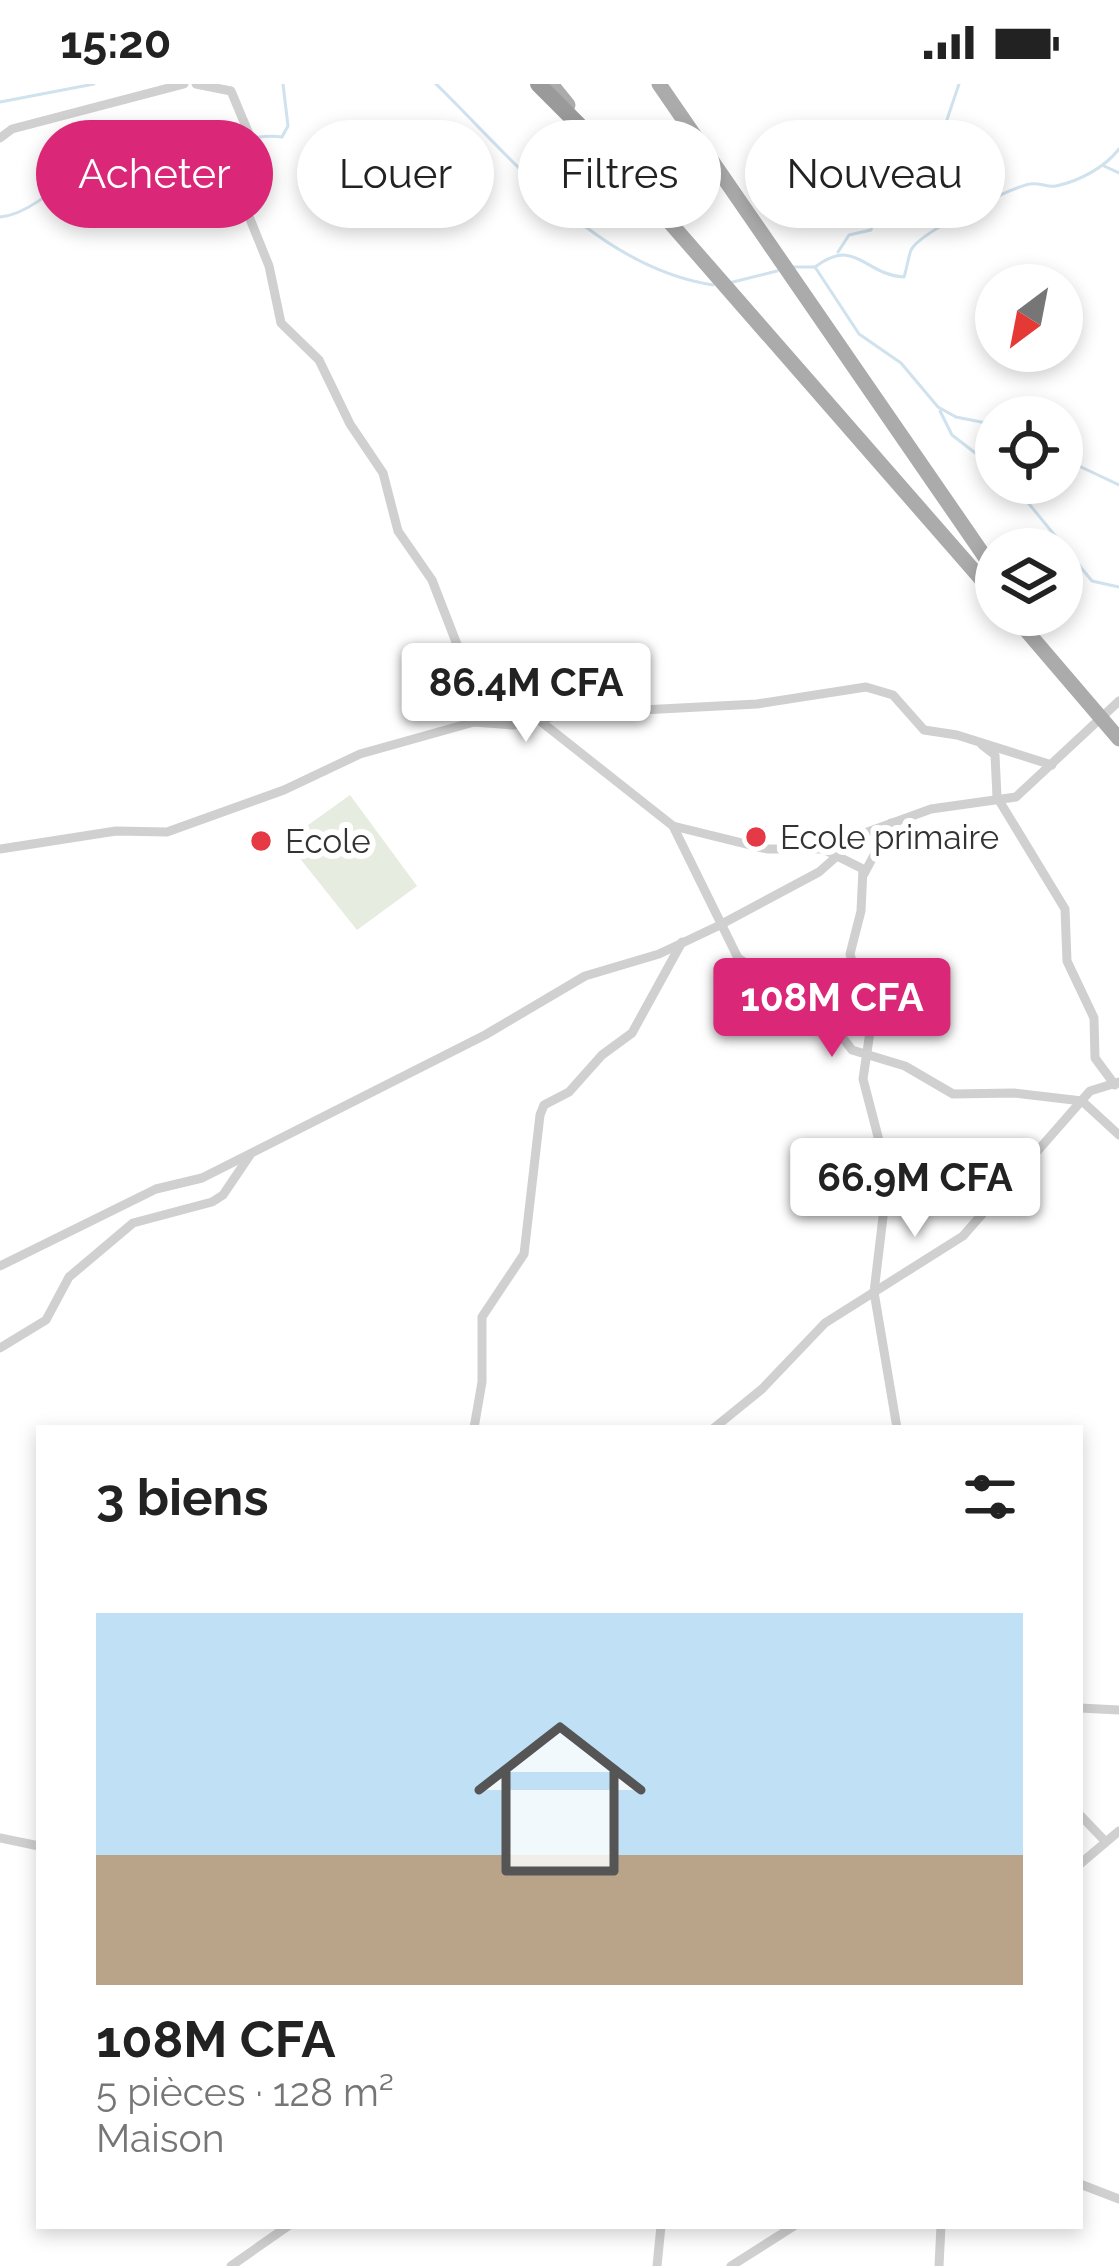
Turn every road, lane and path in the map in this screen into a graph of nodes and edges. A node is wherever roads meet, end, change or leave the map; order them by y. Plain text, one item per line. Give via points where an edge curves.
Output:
1 (184, 84) edge
2 (196, 84) edge
3 (538, 84) edge
4 (550, 84) edge
5 (659, 84) edge
6 (574, 120) edge
7 (580, 120) edge
8 (0, 137) edge
9 (677, 228) edge
10 (975, 543) edge
11 (975, 572) edge
12 (1031, 636) edge
13 (1042, 636) edge
14 (1119, 701) edge
15 (1101, 717) junction
16 (535, 720) junction
17 (1119, 739) edge
18 (978, 742) junction
19 (1052, 765) junction
20 (999, 800) junction
21 (891, 824) junction
22 (674, 826) junction
23 (0, 849) edge
24 (837, 854) junction
25 (865, 874) junction
26 (718, 926) junction
27 (682, 942) junction
28 (865, 1057) junction
29 (1117, 1084) edge
30 (1082, 1101) junction
31 (1119, 1134) edge
32 (253, 1151) junction
33 (0, 1266) edge
34 (874, 1292) junction
35 (0, 1348) edge
36 (475, 1425) edge
37 (718, 1425) edge
38 (896, 1425) edge
39 (1083, 1708) edge
40 (1119, 1710) edge
41 (1083, 1817) edge
42 (1119, 1831) edge
43 (0, 1838) edge
44 (1104, 1840) junction
45 (36, 1845) edge
46 (1083, 1861) edge
47 (1083, 2185) edge
48 (1119, 2199) edge
49 (285, 2229) edge
50 (661, 2229) edge
51 (789, 2229) edge
52 (941, 2229) edge
53 (231, 2266) edge
54 (657, 2266) edge
55 (731, 2266) edge
56 (939, 2266) edge

1 - 8 street
2 - 16 street via 231,92 249,134 247,209 281,322 320,360 383,473 398,531 432,580 463,660
3 - 6 highway
4 - 7 main road
5 - 10 main road
9 - 11 main road
12 - 15 main road
13 - 15 main road
14 - 15 street
15 - 17 main road
15 - 19 street
16 - 18 street via 757,704 866,687 892,695 924,730
16 - 22 street
16 - 23 street via 422,734 167,832 116,831
18 - 19 street
18 - 20 street via 995,755
19 - 20 street via 1027,790
20 - 21 street
20 - 29 street via 1065,909 1067,961 1094,1018 1095,1058
21 - 24 street
21 - 25 street
22 - 24 street via 766,849
22 - 26 street
24 - 25 street
24 - 26 street via 819,872
25 - 28 street via 850,954 871,1025
26 - 27 street
26 - 28 street via 738,958 826,1017
27 - 32 street via 573,982
27 - 36 street via 632,1033 539,1115 524,1254 482,1318
28 - 30 street via 905,1066 953,1094
28 - 34 street via 863,1079 888,1175
29 - 30 street
30 - 31 street
30 - 34 street via 963,1236
32 - 33 street via 92,1217
32 - 35 street via 224,1195 133,1223 69,1277 46,1320
34 - 37 street via 825,1323
34 - 38 street
39 - 40 street
41 - 44 street
42 - 44 street
43 - 45 street
44 - 46 street
47 - 48 street
49 - 53 street
50 - 54 street
51 - 55 street
52 - 56 street

